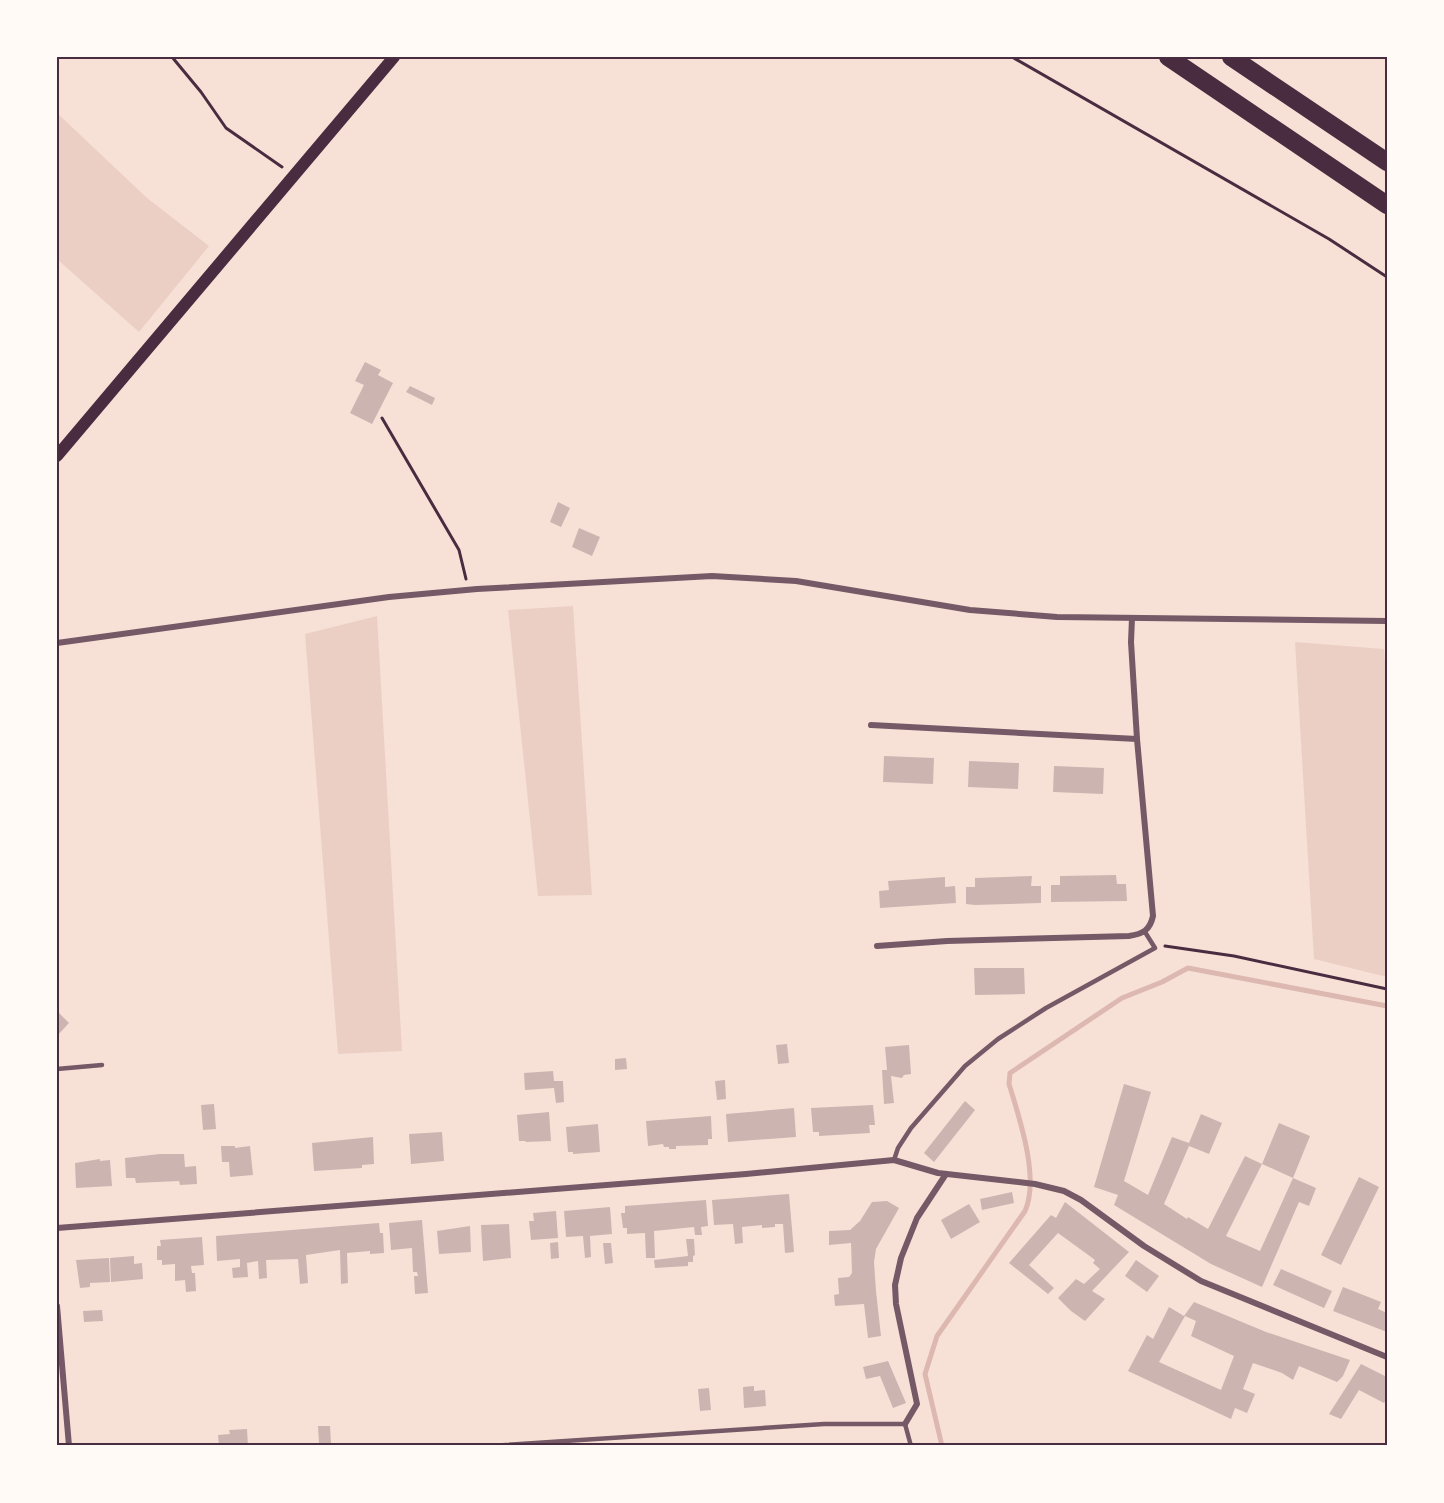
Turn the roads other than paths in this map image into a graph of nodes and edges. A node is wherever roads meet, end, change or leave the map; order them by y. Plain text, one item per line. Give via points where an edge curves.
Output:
1 (394, 57) edge
2 (1168, 57) edge
3 (1231, 57) edge
4 (1387, 162) edge
5 (1387, 205) edge
6 (57, 456) edge
7 (1132, 618) junction
8 (1387, 621) edge
9 (57, 644) edge
10 (871, 725) dead end
11 (1137, 739) junction
12 (1145, 932) junction
13 (877, 946) dead end
14 (102, 1065) dead end
15 (57, 1069) edge
16 (894, 1160) junction
17 (946, 1174) junction
18 (57, 1227) edge
19 (57, 1306) edge
20 (1387, 1357) edge
21 (905, 1424) junction
22 (69, 1446) edge
23 (490, 1446) edge
24 (911, 1446) edge

1 - 6 main road
2 - 5 highway
3 - 4 highway
7 - 8 street
7 - 9 street via 970,610 796,581 700,577 466,590 366,600
7 - 11 street
10 - 11 street
11 - 12 street via 1153,916
12 - 13 street via 1129,936
12 - 16 lane via 1155,948 1046,1008 965,1066 911,1128
14 - 15 lane
16 - 17 street
16 - 18 street
17 - 20 street via 1035,1184 1073,1195 1144,1246 1212,1287
17 - 21 street via 917,1218 895,1285 917,1404
19 - 22 street
21 - 23 lane via 824,1424
21 - 24 lane

